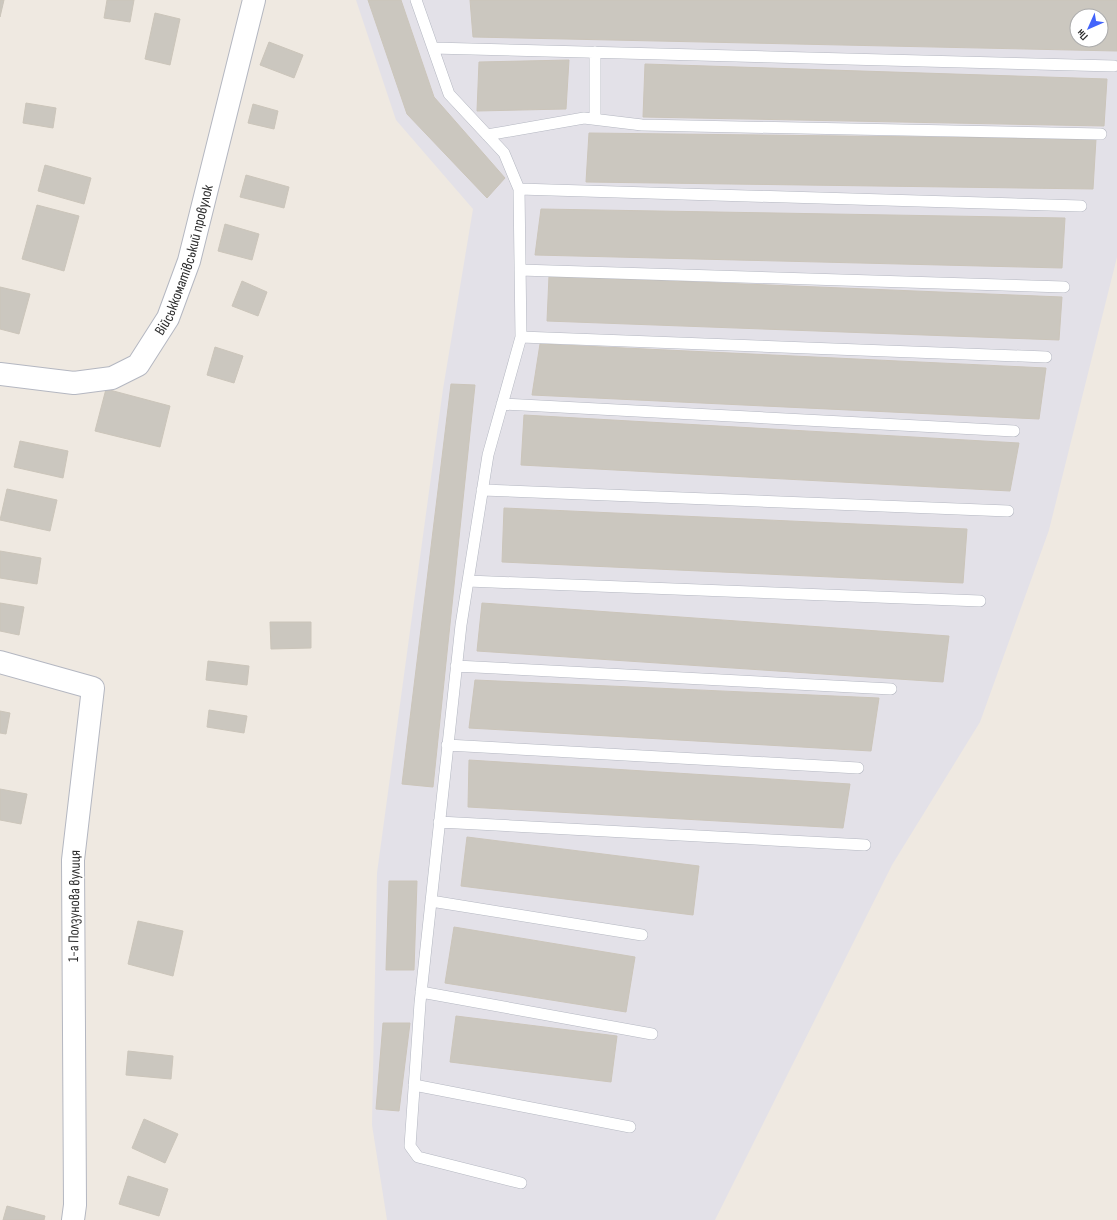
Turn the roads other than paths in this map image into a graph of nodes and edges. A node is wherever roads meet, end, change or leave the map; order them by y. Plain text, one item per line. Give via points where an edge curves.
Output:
1 (254, 0) edge
2 (416, 0) edge
3 (433, 48) junction
4 (595, 52) junction
5 (1114, 66) dead end
6 (595, 119) junction
7 (1101, 134) dead end
8 (487, 135) junction
9 (519, 189) junction
10 (1081, 206) dead end
11 (520, 270) junction
12 (1064, 287) dead end
13 (521, 337) junction
14 (1046, 357) dead end
15 (2, 380) edge
16 (502, 404) junction
17 (1014, 431) dead end
18 (482, 490) junction
19 (1008, 511) dead end
20 (468, 581) junction
21 (980, 601) dead end
22 (0, 662) edge
23 (456, 666) junction
24 (891, 689) dead end
25 (447, 745) junction
26 (858, 768) dead end
27 (439, 822) junction
28 (865, 845) dead end
29 (430, 901) junction
30 (642, 935) dead end
31 (421, 992) junction
32 (652, 1034) dead end
33 (414, 1085) junction
34 (630, 1127) dead end
35 (521, 1183) dead end
36 (73, 1220) edge

1 - 15 street, Військкоматівський провулок via 189,262 168,318 138,365 112,378 74,383
2 - 3 lane
3 - 4 lane
3 - 8 lane via 449,94
4 - 5 lane
4 - 6 lane
6 - 7 lane via 642,126
6 - 8 lane via 584,118
8 - 9 lane via 504,153
9 - 10 lane
9 - 11 lane
11 - 12 lane
11 - 13 lane
13 - 14 lane
13 - 16 lane
16 - 17 lane
16 - 18 lane via 488,455
18 - 19 lane
18 - 20 lane
20 - 21 lane
20 - 23 lane
22 - 36 street, 1-а Ползунова вулиця via 93,688 73,860
23 - 24 lane
23 - 25 lane
25 - 26 lane
25 - 27 lane
27 - 28 lane
27 - 29 lane
29 - 30 lane
29 - 31 lane
31 - 32 lane
31 - 33 lane
33 - 34 lane
33 - 35 lane via 410,1146 418,1157

